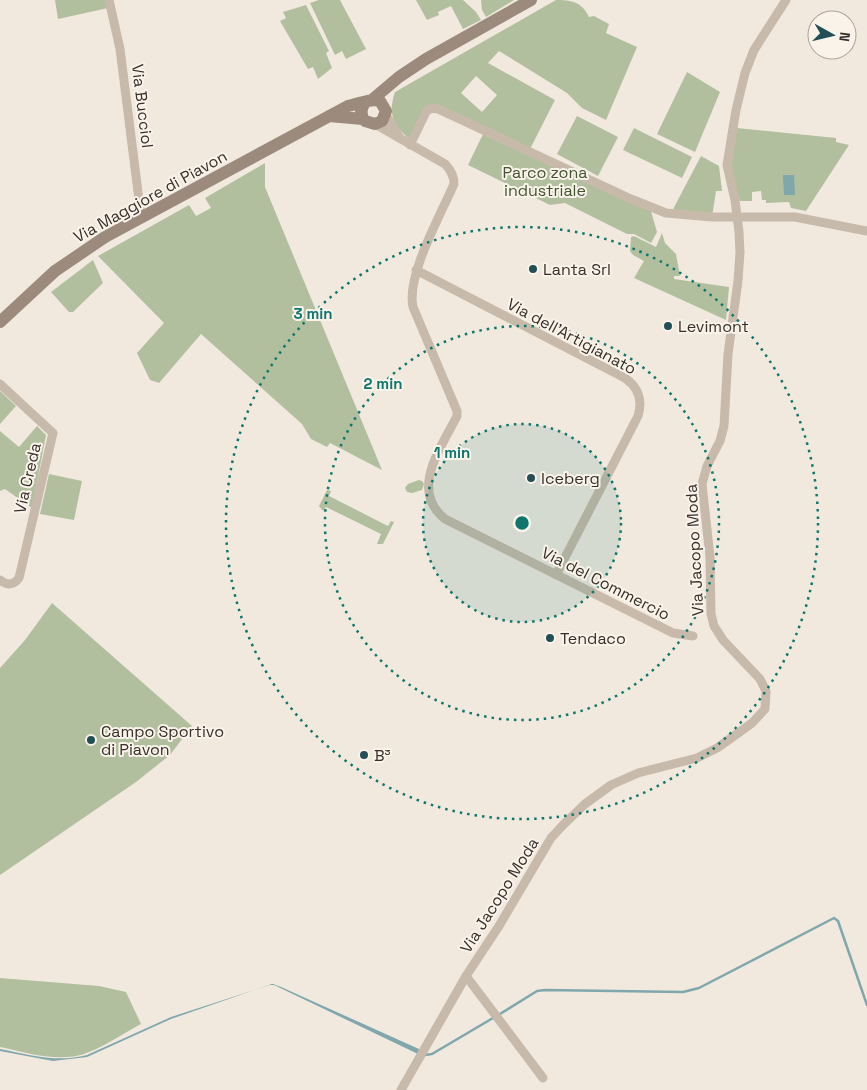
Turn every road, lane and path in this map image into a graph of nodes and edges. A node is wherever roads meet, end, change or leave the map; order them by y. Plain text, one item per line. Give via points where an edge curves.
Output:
1 (109, 0) edge
2 (531, 0) edge
3 (786, 0) edge
4 (377, 105) junction
5 (329, 116) junction
6 (369, 122) junction
7 (400, 138) junction
8 (410, 145) junction
9 (142, 216) junction
10 (737, 217) junction
11 (867, 231) edge
12 (416, 270) junction
13 (0, 322) edge
14 (0, 384) edge
15 (556, 575) junction
16 (0, 580) edge
17 (693, 636) dead end
18 (466, 976) junction
19 (543, 1078) dead end
20 (401, 1090) edge

1 - 9 street, Via Bucciol via 120,49
2 - 4 main road via 399,77
3 - 10 street, Via Jacopo Moda via 754,50 736,110 727,165
4 - 5 main road, Via Maggiore di Piavon via 348,106
4 - 6 main road via 382,121
4 - 6 main road via 361,110
4 - 7 street, Via del Commercio
5 - 6 main road
5 - 9 main road, Via Maggiore di Piavon
6 - 7 street, Via del Commercio
7 - 8 street, Via del Commercio
8 - 10 street via 426,112 438,108 650,208 666,213
8 - 12 street, Via del Commercio via 445,164 454,179
9 - 13 main road, Via Maggiore di Piavon via 65,263
10 - 11 street via 795,217
10 - 18 street, Via Jacopo Moda via 740,252 728,354 724,426 702,484 714,626 760,679 766,691 765,709 752,723 708,753 638,773 611,785 585,804 551,838
12 - 15 street, Via del Commercio via 413,306 457,411 428,477 431,503 444,519
12 - 15 street, Via dell'Artigianato via 625,378 638,392 638,416
14 - 16 street, Via Creda via 53,433 19,578 9,584
15 - 17 street, Via del Commercio via 673,633
18 - 19 street
18 - 20 street, Via Jacopo Moda

